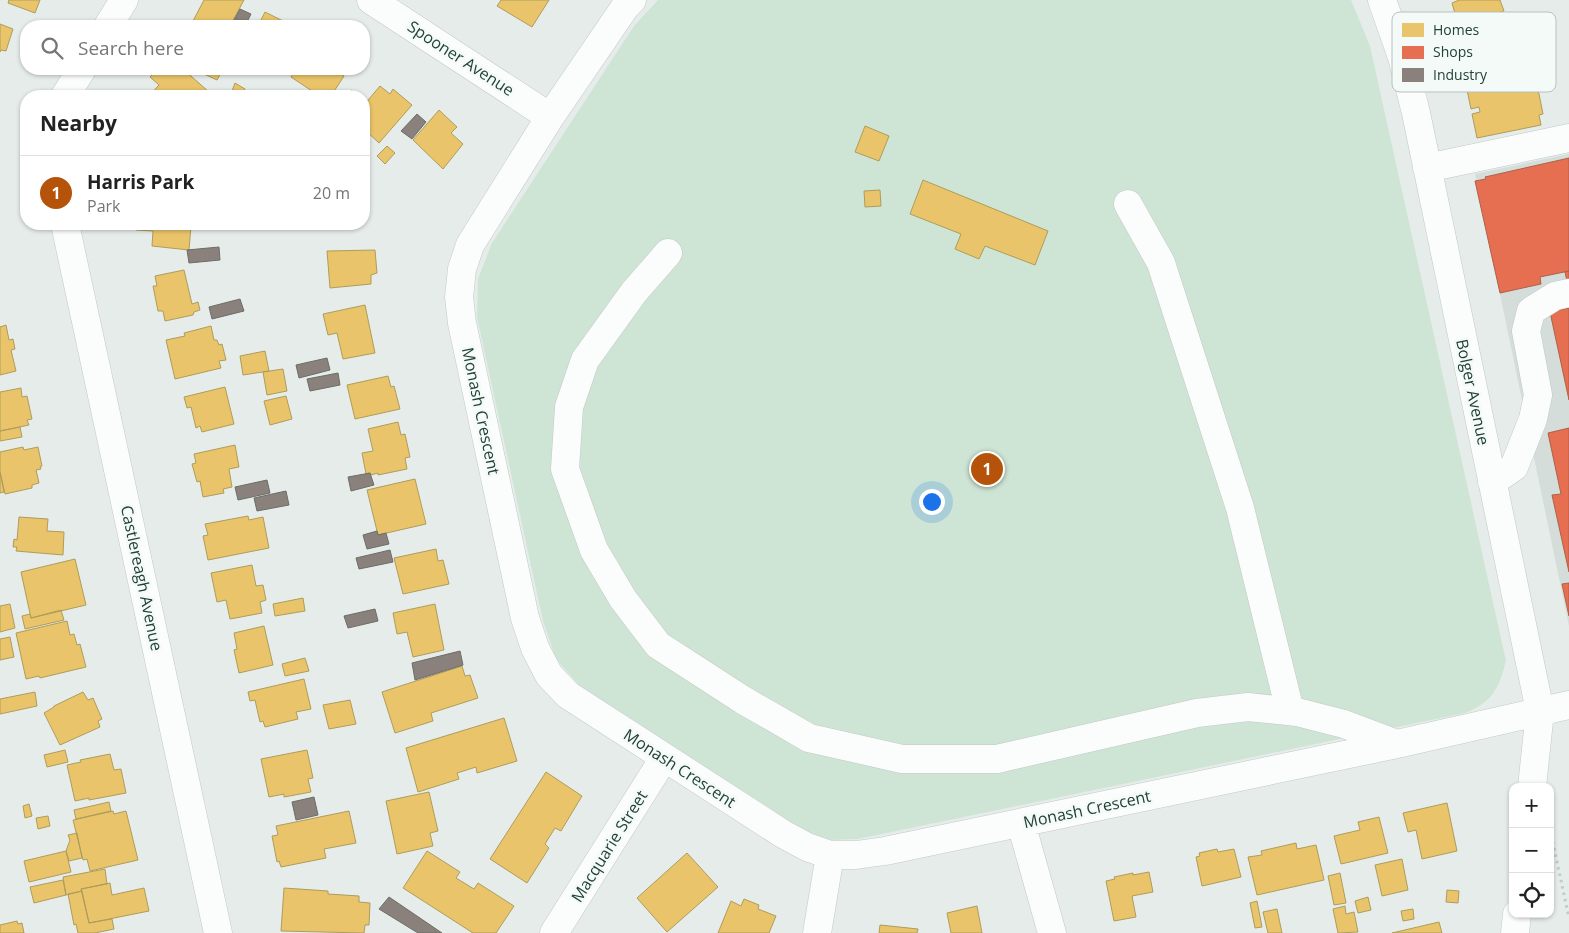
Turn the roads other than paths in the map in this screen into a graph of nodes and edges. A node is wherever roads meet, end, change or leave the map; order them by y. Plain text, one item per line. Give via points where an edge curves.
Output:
1 (124, 0) edge
2 (371, 0) edge
3 (632, 0) edge
4 (1382, 0) edge
5 (112, 20) edge
6 (1392, 28) edge
7 (78, 75) edge
8 (69, 90) edge
9 (1411, 92) edge
10 (550, 117) junction
11 (1569, 138) edge
12 (1427, 168) junction
13 (1128, 204) dead end
14 (66, 230) edge
15 (668, 253) dead end
16 (1569, 293) edge
17 (1492, 482) junction
18 (1569, 705) edge
19 (1290, 711) junction
20 (1540, 711) junction
21 (1397, 744) junction
22 (664, 758) junction
23 (1532, 783) edge
24 (1021, 823) junction
25 (830, 854) junction
26 (1517, 918) edge
27 (218, 933) edge
28 (554, 933) edge
29 (817, 933) edge
30 (1052, 933) edge
31 (1515, 933) edge

1 - 5 street
2 - 10 street, Spooner Avenue
3 - 10 street, Monash Crescent
4 - 6 street, Bolger Avenue
7 - 8 street
9 - 12 street, Bolger Avenue
10 - 22 street, Monash Crescent via 470,245 462,269 459,297 462,323 534,648 549,675 568,694
11 - 12 street
12 - 17 street, Bolger Avenue
13 - 19 street via 1161,264 1237,499
14 - 27 street, Castlereagh Avenue
15 - 19 street via 634,292 585,360 570,407 565,469 594,550 623,599 658,645 809,738 902,759 997,759 1197,713 1248,707
16 - 17 street via 1555,296 1531,311 1526,331 1538,395 1533,420 1514,468
17 - 20 street, Bolger Avenue
18 - 20 street, Monash Crescent
19 - 21 street via 1344,724
20 - 21 street, Monash Crescent
20 - 23 street, Bolger Avenue
21 - 24 street, Monash Crescent
22 - 25 street, Monash Crescent via 783,834 807,847
22 - 28 street, Macquarie Street
24 - 25 street, Monash Crescent via 885,851
24 - 30 street
25 - 29 street
26 - 31 street

